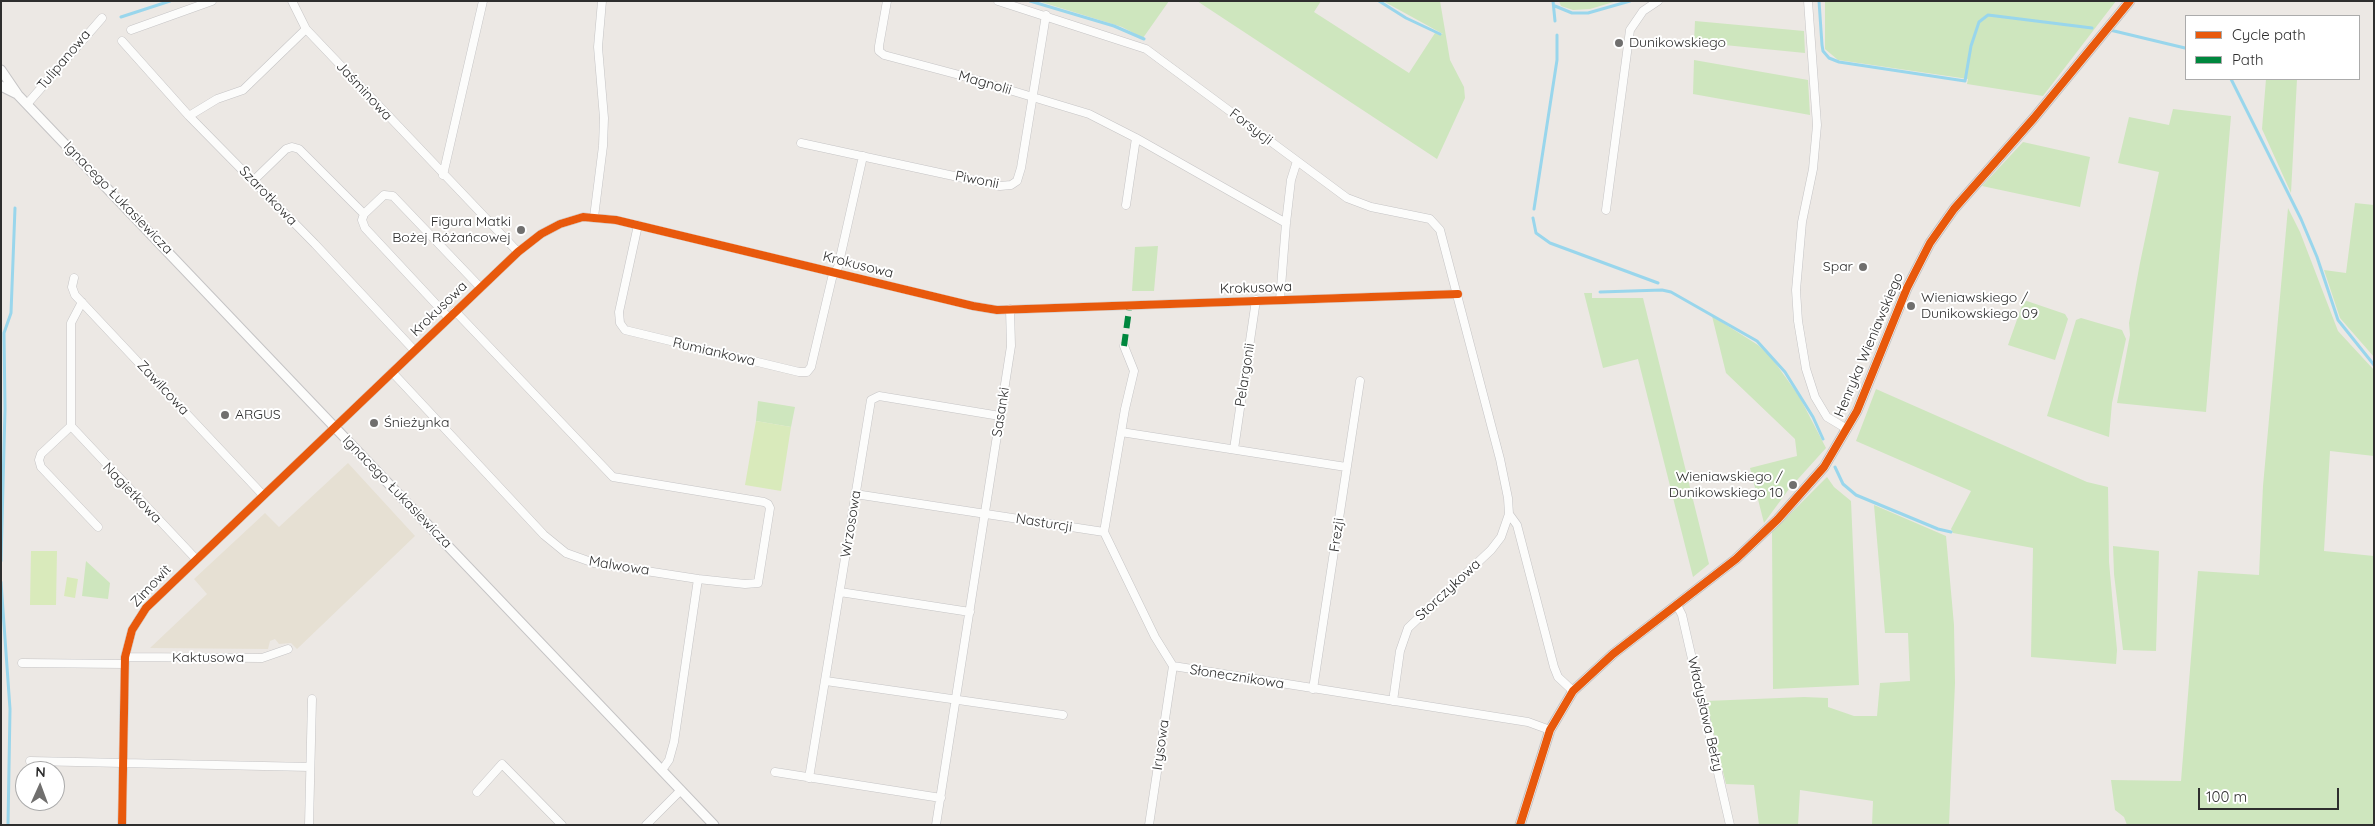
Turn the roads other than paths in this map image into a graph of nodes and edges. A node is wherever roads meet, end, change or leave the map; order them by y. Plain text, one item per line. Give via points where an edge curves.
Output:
1 (212, 1) edge
2 (292, 1) edge
3 (483, 1) edge
4 (602, 1) edge
5 (887, 1) edge
6 (998, 1) edge
7 (1658, 1) edge
8 (1808, 1) edge
9 (2130, 1) edge
10 (1046, 15) junction
11 (102, 18) dead end
12 (306, 29) junction
13 (131, 30) dead end
14 (122, 41) dead end
15 (1, 70) edge
16 (1, 76) edge
17 (12, 84) junction
18 (1, 86) edge
19 (18, 94) junction
20 (1032, 96) junction
21 (28, 103) junction
22 (189, 116) junction
23 (1136, 138) junction
24 (801, 143) dead end
25 (863, 156) junction
26 (1297, 161) junction
27 (443, 175) junction
28 (254, 181) junction
29 (1126, 204) dead end
30 (1606, 210) dead end
31 (364, 214) junction
32 (594, 217) junction
33 (1286, 223) junction
34 (638, 225) junction
35 (518, 252) junction
36 (835, 272) junction
37 (74, 278) dead end
38 (480, 287) junction
39 (1458, 294) junction
40 (1256, 300) junction
41 (1280, 300) junction
42 (82, 302) junction
43 (1010, 309) junction
44 (455, 311) junction
45 (448, 318) junction
46 (1124, 346) dead end
47 (414, 350) junction
48 (392, 372) junction
49 (1360, 381) dead end
50 (1000, 416) junction
51 (71, 426) junction
52 (334, 426) junction
53 (1847, 429) junction
54 (1122, 432) junction
55 (1234, 449) junction
56 (1346, 467) junction
57 (262, 494) junction
58 (855, 494) junction
59 (985, 514) junction
60 (1509, 514) junction
61 (98, 527) dead end
62 (1104, 532) junction
63 (194, 558) junction
64 (698, 579) junction
65 (840, 592) junction
66 (1677, 605) junction
67 (970, 612) junction
68 (288, 649) dead end
69 (125, 660) junction
70 (22, 663) dead end
71 (1173, 666) junction
72 (826, 681) junction
73 (1313, 689) junction
74 (1573, 692) junction
75 (312, 699) dead end
76 (956, 700) junction
77 (1393, 701) junction
78 (1063, 715) dead end
79 (1550, 730) junction
80 (65, 761) edge
81 (123, 765) junction
82 (310, 767) junction
83 (662, 770) junction
84 (775, 772) dead end
85 (809, 778) junction
86 (681, 790) junction
87 (477, 792) dead end
88 (941, 798) junction
89 (122, 825) edge
90 (309, 825) edge
91 (562, 825) edge
92 (646, 825) edge
93 (714, 825) edge
94 (936, 825) edge
95 (1150, 825) edge
96 (1520, 825) edge
97 (1730, 825) edge

1 - 13 street
2 - 12 street, Jaśminowa
3 - 27 street
4 - 32 street via 598,47 603,146
5 - 20 street, Magnolii via 879,46 881,54
6 - 10 street, Forsycji
7 - 30 street via 1643,11 1630,30
8 - 53 street via 1817,125 1814,161 1802,222 1796,290 1798,321 1806,369 1815,397 1827,417
9 - 53 street, Henryka Wieniawskiego via 1954,209 1930,242
10 - 20 street, Piwonii
10 - 26 street, Forsycji via 1130,42 1157,55
11 - 21 street, Tulipanowa
12 - 22 street via 242,90 217,99
12 - 27 street, Jaśminowa
14 - 22 street, Szarotkowa
15 - 17 street
16 - 17 street
17 - 19 street
18 - 19 street
19 - 21 street, Ignacego Łukasiewicza
20 - 23 street, Magnolii via 1089,114
20 - 25 street, Piwonii via 1021,168 1017,181 1011,185 1000,186
21 - 52 street, Ignacego Łukasiewicza
22 - 28 street, Szarotkowa
23 - 29 street
23 - 33 street, Magnolii
24 - 25 street, Piwonii
25 - 36 street
26 - 33 street via 1291,180
26 - 39 street, Forsycji via 1347,198 1371,207 1420,216 1436,224
27 - 35 street, Jaśminowa
28 - 31 street, Krokusowa via 286,149 295,147
28 - 47 street, Szarotkowa
31 - 38 street, Krokusowa via 384,195 394,196
31 - 45 street, Krokusowa via 365,228
32 - 34 street, Krokusowa
32 - 35 street, Krokusowa via 560,224
33 - 41 street
34 - 36 street, Krokusowa
34 - 36 street, Rumiankowa via 619,312 622,326 629,332 778,368 804,373 811,367
35 - 38 street, Krokusowa
36 - 43 street, Krokusowa via 973,306
37 - 42 street, Zawilcowa via 73,292
38 - 44 street, Krokusowa
39 - 41 street, Krokusowa
39 - 60 street, Storczykowa via 1500,459
40 - 41 street, Krokusowa
40 - 43 street, Krokusowa
40 - 55 street, Pelargonii
42 - 51 street via 71,323
42 - 57 street, Zawilcowa
43 - 50 street, Sasanki via 1011,346
44 - 45 street, Krokusowa
44 - 64 street, Krokusowa via 613,477 768,504 758,583
45 - 47 street, Krokusowa
46 - 54 street via 1134,371
47 - 48 street, Krokusowa
48 - 52 street, Krokusowa
48 - 64 street, Malwowa via 560,549 579,560
49 - 56 street, Frezji
50 - 58 street, Wrzosowa via 879,396 873,398
50 - 59 street, Sasanki
51 - 61 street via 41,454 39,460 41,467
51 - 63 street, Nagietkowa
52 - 57 street, Zimowit
52 - 83 street, Ignacego Łukasiewicza
53 - 66 street, Henryka Wieniawskiego via 1824,467 1778,519 1736,559
54 - 55 street
54 - 62 street
55 - 56 street
56 - 73 street, Frezji
57 - 63 street, Zimowit
58 - 59 street
58 - 65 street, Wrzosowa
59 - 62 street, Nasturcji
59 - 67 street, Sasanki
60 - 74 street, Storczykowa via 1517,525 1554,667 1558,677
60 - 77 street, Storczykowa via 1492,550 1408,628 1402,642
62 - 71 street, Słonecznikowa via 1155,637
63 - 69 street, Zimowit via 139,616 130,636
64 - 83 street via 674,742
65 - 67 street
65 - 72 street, Wrzosowa
66 - 74 street, Henryka Wieniawskiego via 1613,654
66 - 97 street, Władysława Bełzy
67 - 76 street, Sasanki
68 - 69 street, Kaktusowa via 262,658
69 - 70 street
69 - 81 street, Zimowit
71 - 73 street, Słonecznikowa
71 - 95 street, Irysowa
72 - 76 street
72 - 85 street, Wrzosowa
73 - 77 street, Słonecznikowa
74 - 79 street, Henryka Wieniawskiego
75 - 82 street
76 - 78 street
76 - 88 street, Sasanki
77 - 79 street, Słonecznikowa via 1528,722
79 - 96 street, Henryka Wieniawskiego
80 - 81 street
81 - 82 street
81 - 89 street, Zimowit
82 - 90 street
83 - 86 street, Ignacego Łukasiewicza
84 - 85 street
85 - 88 street
86 - 92 street
86 - 93 street, Ignacego Łukasiewicza
87 - 91 street via 502,764
88 - 94 street, Sasanki

